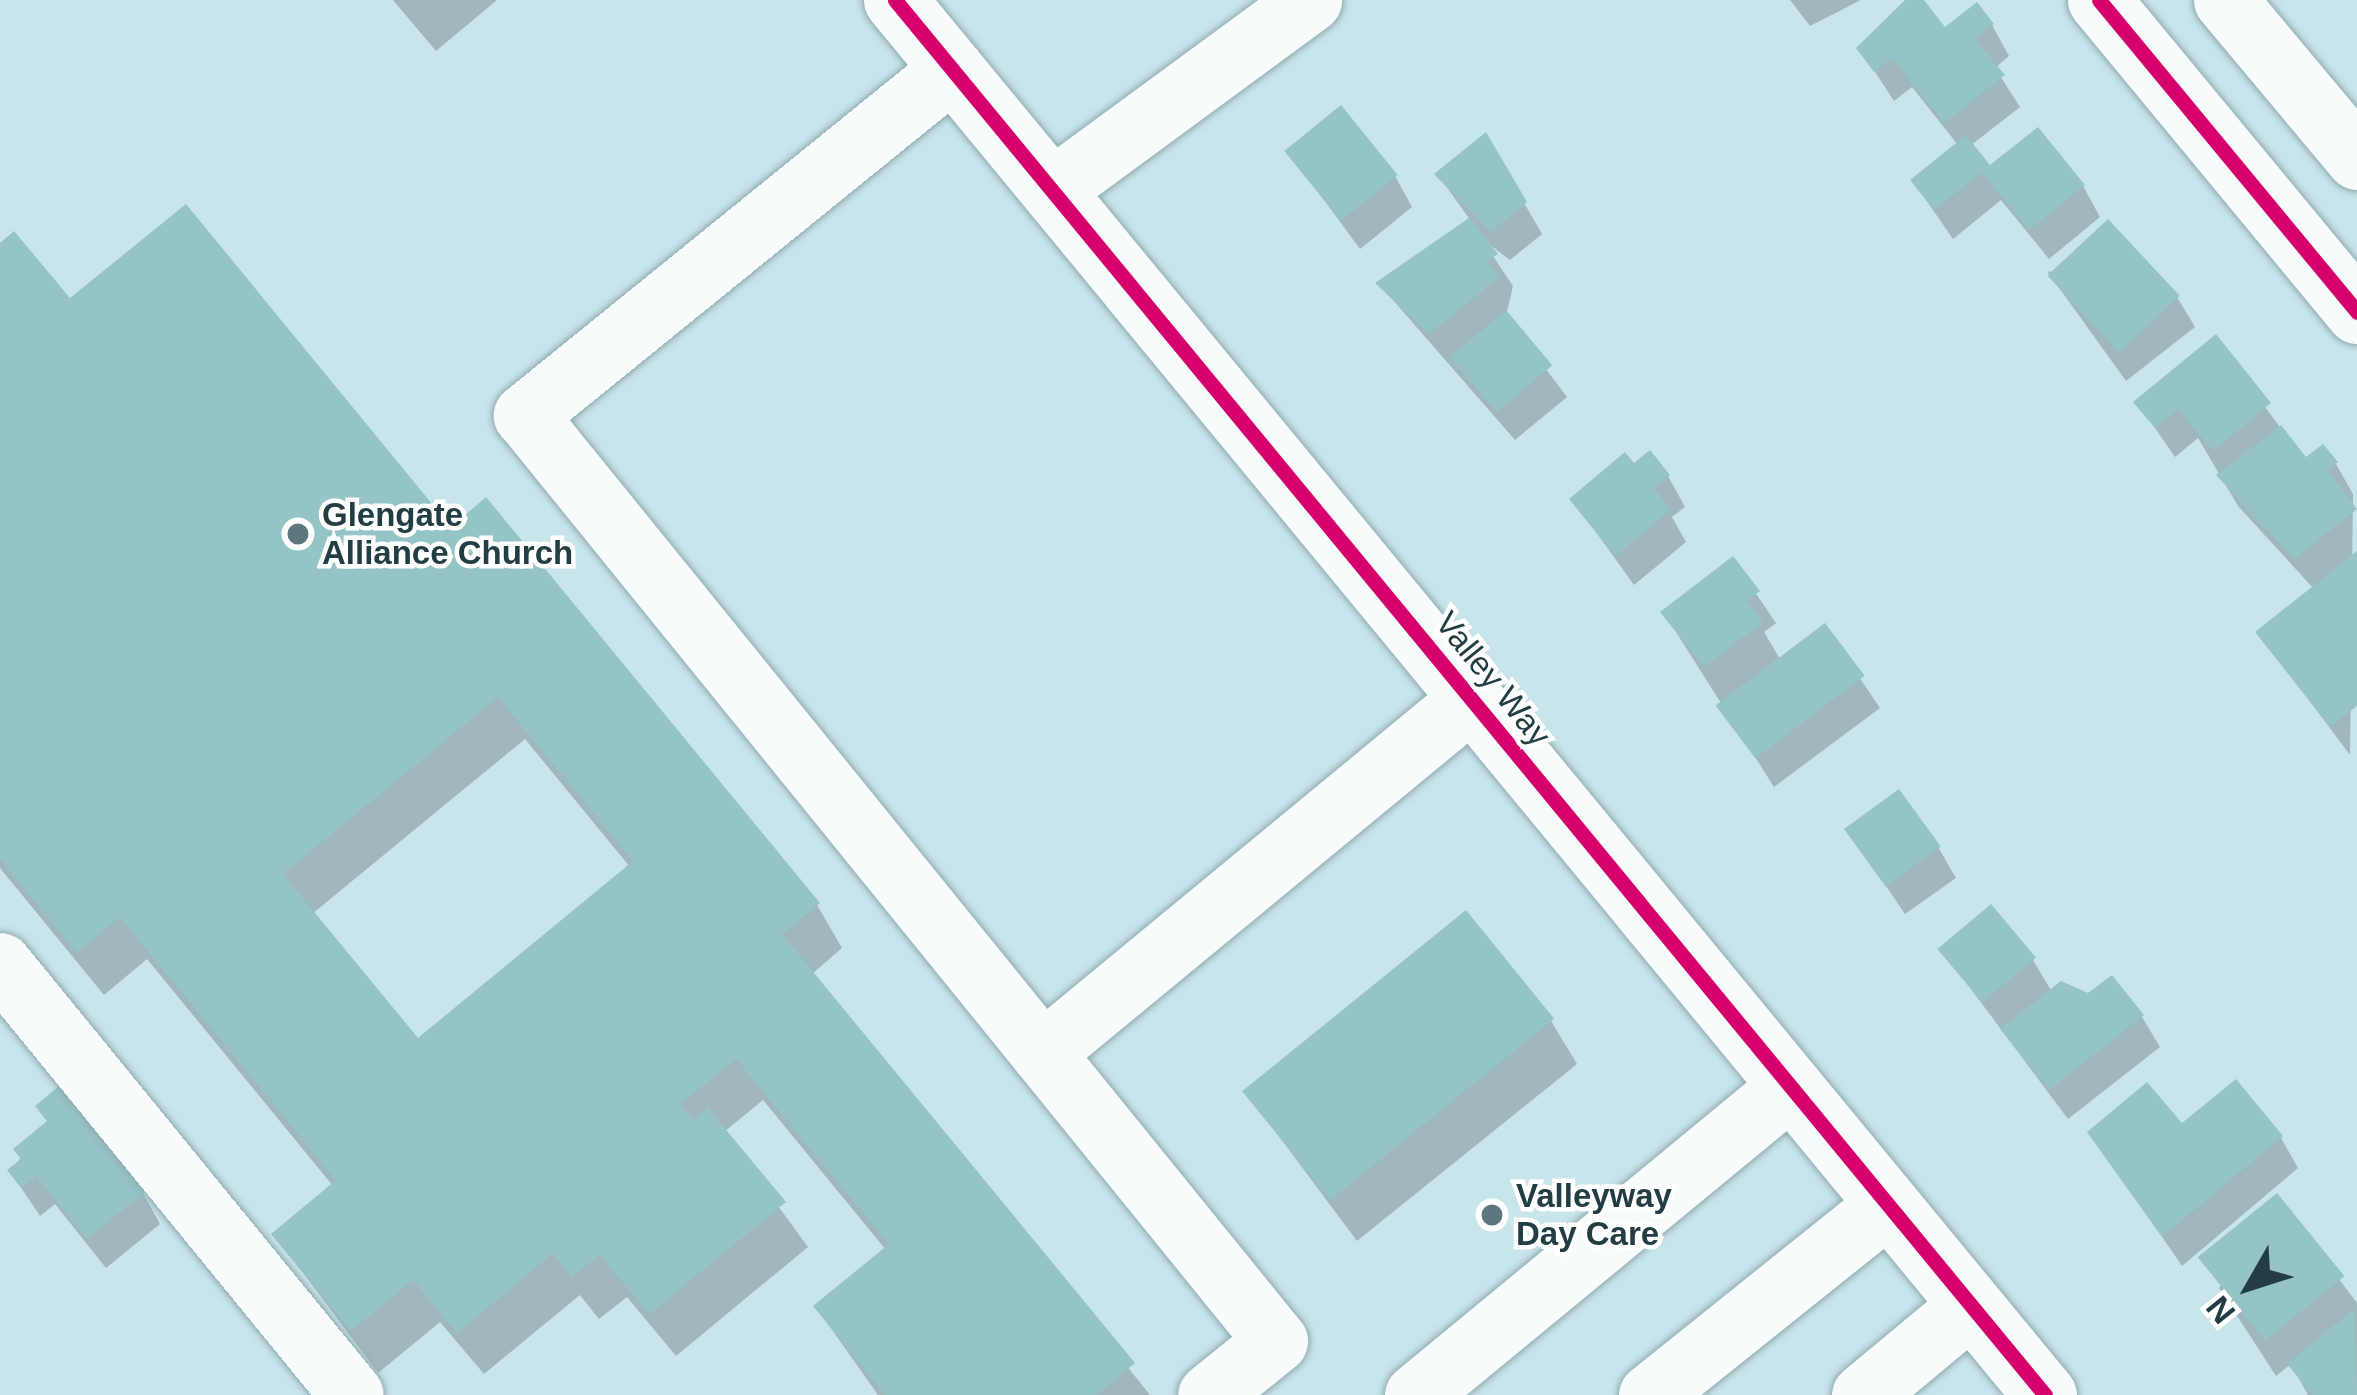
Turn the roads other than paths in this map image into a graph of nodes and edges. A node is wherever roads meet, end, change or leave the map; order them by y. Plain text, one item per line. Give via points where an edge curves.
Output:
1 (895, 0) edge
2 (1310, 0) edge
3 (2099, 0) edge
4 (2225, 0) edge
5 (952, 69) junction
6 (2357, 158) edge
7 (1053, 189) junction
8 (2357, 312) edge
9 (1471, 699) junction
10 (0, 964) edge
11 (1042, 1052) junction
12 (1790, 1087) junction
13 (1887, 1204) junction
14 (1970, 1306) junction
15 (352, 1395) edge
16 (1209, 1395) edge
17 (1416, 1395) edge
18 (1650, 1395) edge
19 (1863, 1395) edge
20 (2044, 1395) edge

1 - 5 street, Valley Way
2 - 7 street
3 - 8 street
4 - 6 street
5 - 7 street, Valley Way
5 - 11 street via 525,415
7 - 9 street, Valley Way
9 - 11 street
9 - 12 street, Valley Way
10 - 15 street
11 - 16 street via 1276,1341
12 - 13 street, Valley Way
12 - 17 street
13 - 14 street, Valley Way
13 - 18 street
14 - 19 street
14 - 20 street, Valley Way

